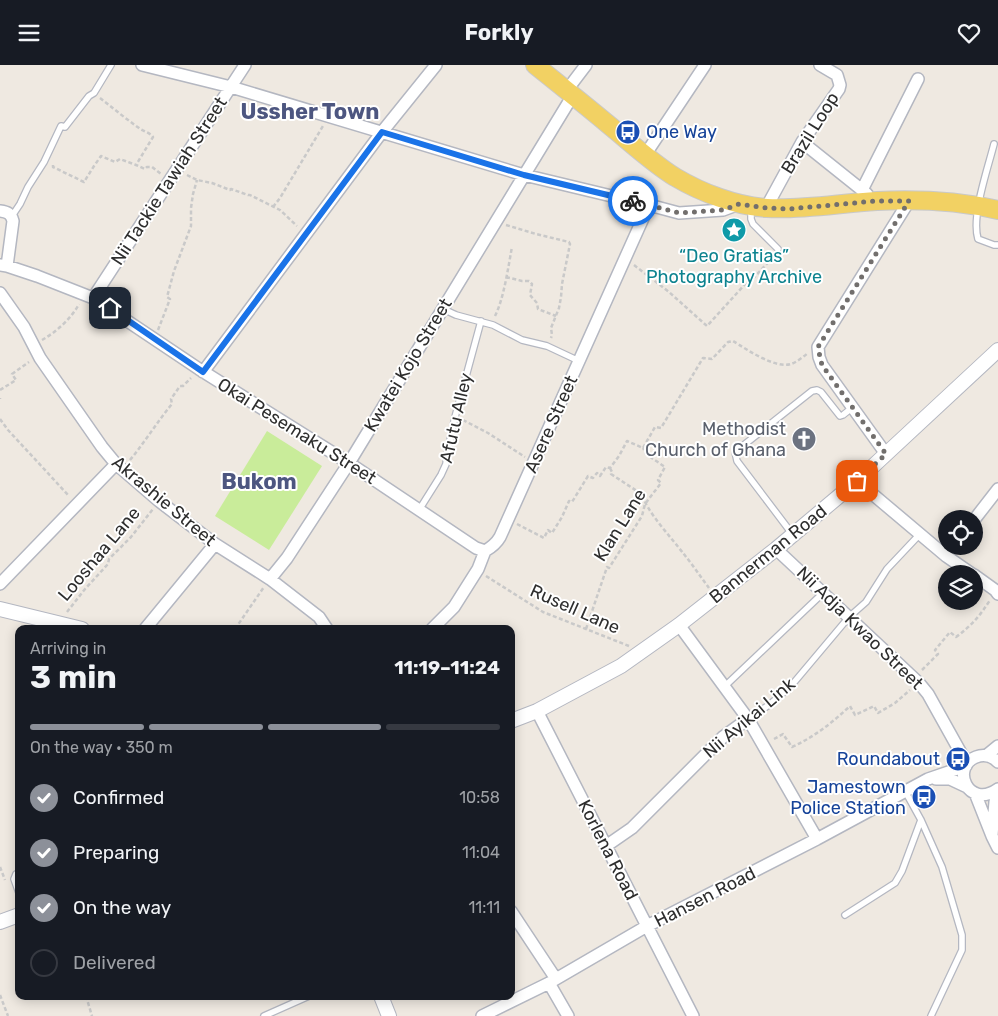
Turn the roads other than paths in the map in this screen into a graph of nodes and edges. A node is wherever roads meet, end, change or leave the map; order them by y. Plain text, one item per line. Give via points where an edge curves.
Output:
1 (111, 65) edge
2 (142, 65) edge
3 (245, 65) edge
4 (436, 65) edge
5 (535, 65) edge
6 (586, 65) edge
7 (705, 65) edge
8 (820, 65) edge
9 (918, 79) dead end
10 (231, 87) junction
11 (570, 93) junction
12 (382, 132) junction
13 (802, 142) junction
14 (994, 144) dead end
15 (645, 155) junction
16 (524, 175) junction
17 (862, 190) junction
18 (876, 201) junction
19 (909, 201) junction
20 (649, 205) junction
21 (978, 205) junction
22 (752, 206) junction
23 (998, 210) edge
24 (0, 211) edge
25 (12, 216) junction
26 (998, 245) edge
27 (778, 249) road end
28 (4, 266) edge
29 (0, 293) edge
30 (89, 296) junction
31 (443, 309) junction
32 (481, 321) junction
33 (998, 350) edge
34 (579, 361) junction
35 (201, 370) junction
36 (852, 407) junction
37 (886, 454) junction
38 (349, 463) junction
39 (119, 467) junction
40 (857, 481) junction
41 (998, 489) edge
42 (419, 510) junction
43 (982, 510) edge
44 (920, 534) junction
45 (793, 535) junction
46 (215, 544) junction
47 (776, 549) junction
48 (485, 551) junction
49 (946, 556) joint
50 (960, 565) edge
51 (270, 579) junction
52 (983, 581) edge
53 (0, 584) edge
54 (997, 591) edge
55 (823, 593) junction
56 (0, 609) edge
57 (849, 617) junction
58 (64, 625) edge
59 (148, 625) edge
60 (324, 625) edge
61 (436, 625) edge
62 (679, 625) junction
63 (724, 687) junction
64 (537, 711) junction
65 (515, 719) edge
66 (748, 719) junction
67 (998, 746) edge
68 (987, 755) junction
69 (998, 762) edge
70 (966, 765) junction
71 (928, 779) junction
72 (998, 789) edge
73 (971, 790) junction
74 (905, 791) junction
75 (921, 821) junction
76 (992, 836) junction
77 (817, 839) junction
78 (606, 845) junction
79 (998, 848) edge
80 (845, 915) dead end
81 (15, 916) edge
82 (515, 918) edge
83 (0, 922) edge
84 (647, 926) junction
85 (552, 981) junction
86 (300, 1000) edge
87 (383, 1000) edge
88 (514, 1000) edge
89 (515, 1000) edge
90 (264, 1016) edge
91 (389, 1016) edge
92 (482, 1016) edge
93 (568, 1016) edge
94 (693, 1016) edge
95 (931, 1016) edge

1 - 25 lane via 94,93 61,127
2 - 10 street
3 - 10 street, Nii Tackie Tawiah Street
4 - 12 street
5 - 11 main road
6 - 11 street, Kwatei Kojo Street
7 - 15 street
8 - 13 street, Brazil Loop via 837,75 840,85
9 - 17 street
10 - 12 street
10 - 30 street, Nii Tackie Tawiah Street
11 - 15 main road
11 - 16 street, Kwatei Kojo Street
12 - 16 street
12 - 35 street
13 - 17 street
13 - 22 street, Brazil Loop
14 - 21 lane
15 - 22 main road via 674,177 709,194
16 - 20 street
16 - 31 street, Kwatei Kojo Street
17 - 18 street
18 - 19 main road
18 - 22 main road via 788,209
19 - 21 main road
19 - 36 street via 818,347 822,365
20 - 22 street via 679,213
20 - 34 street, Asere Street
21 - 23 main road
21 - 26 lane via 978,239
22 - 27 lane via 753,225
24 - 25 street
25 - 28 street
28 - 30 street, Okai Pesemaku Street
29 - 39 street, Akrashie Street via 24,327 38,356
30 - 35 street, Okai Pesemaku Street
31 - 32 lane
31 - 38 street, Kwatei Kojo Street
32 - 34 lane
32 - 42 lane, Afutu Alley via 446,464
33 - 37 street, Bannerman Road
34 - 48 street, Asere Street via 497,543
35 - 38 street, Okai Pesemaku Street
36 - 37 street
36 - 45 lane via 840,416 821,392 812,391 735,451 737,461
37 - 40 street, Bannerman Road
38 - 42 street, Okai Pesemaku Street
38 - 51 street, Kwatei Kojo Street
39 - 46 street, Akrashie Street
39 - 53 street via 76,505
40 - 44 street
40 - 45 street, Bannerman Road
41 - 43 street
42 - 48 street, Okai Pesemaku Street
44 - 49 street
44 - 57 lane, Nii Ayikai Link via 887,569 866,602
45 - 47 street, Bannerman Road
46 - 51 street, Akrashie Street
46 - 59 street
47 - 55 street, Nii Adja Kwao Street
47 - 62 street, Bannerman Road
48 - 61 street, Asere Street via 477,571 454,607
49 - 50 street
51 - 60 street, Akrashie Street via 319,617
52 - 54 street
55 - 57 street, Nii Adja Kwao Street
55 - 63 lane
56 - 58 street
57 - 66 lane, Nii Ayikai Link via 791,686
57 - 70 street, Nii Adja Kwao Street via 928,694
62 - 63 street
62 - 64 street, Bannerman Road via 621,665
63 - 66 street
64 - 65 street, Bannerman Road
64 - 78 street, Korlena Road
66 - 77 street
66 - 78 street, Nii Ayikai Link via 723,737 632,828
67 - 68 street
68 - 69 street
68 - 70 street, Hansen Road via 979,755
70 - 71 street, Hansen Road
70 - 73 street via 964,780
71 - 73 street via 950,779
71 - 74 street, Hansen Road
72 - 73 street via 983,795
72 - 76 street
73 - 76 street
74 - 75 lane
74 - 77 street, Hansen Road
75 - 80 lane via 895,883
75 - 95 lane via 942,867 962,935 962,950
76 - 79 street
77 - 84 street, Hansen Road
78 - 84 street, Korlena Road
81 - 83 street
82 - 85 street
84 - 85 street, Hansen Road
84 - 94 street, Korlena Road
85 - 89 street, Hansen Road
85 - 93 street
86 - 90 lane
87 - 91 street
88 - 92 street, Hansen Road

